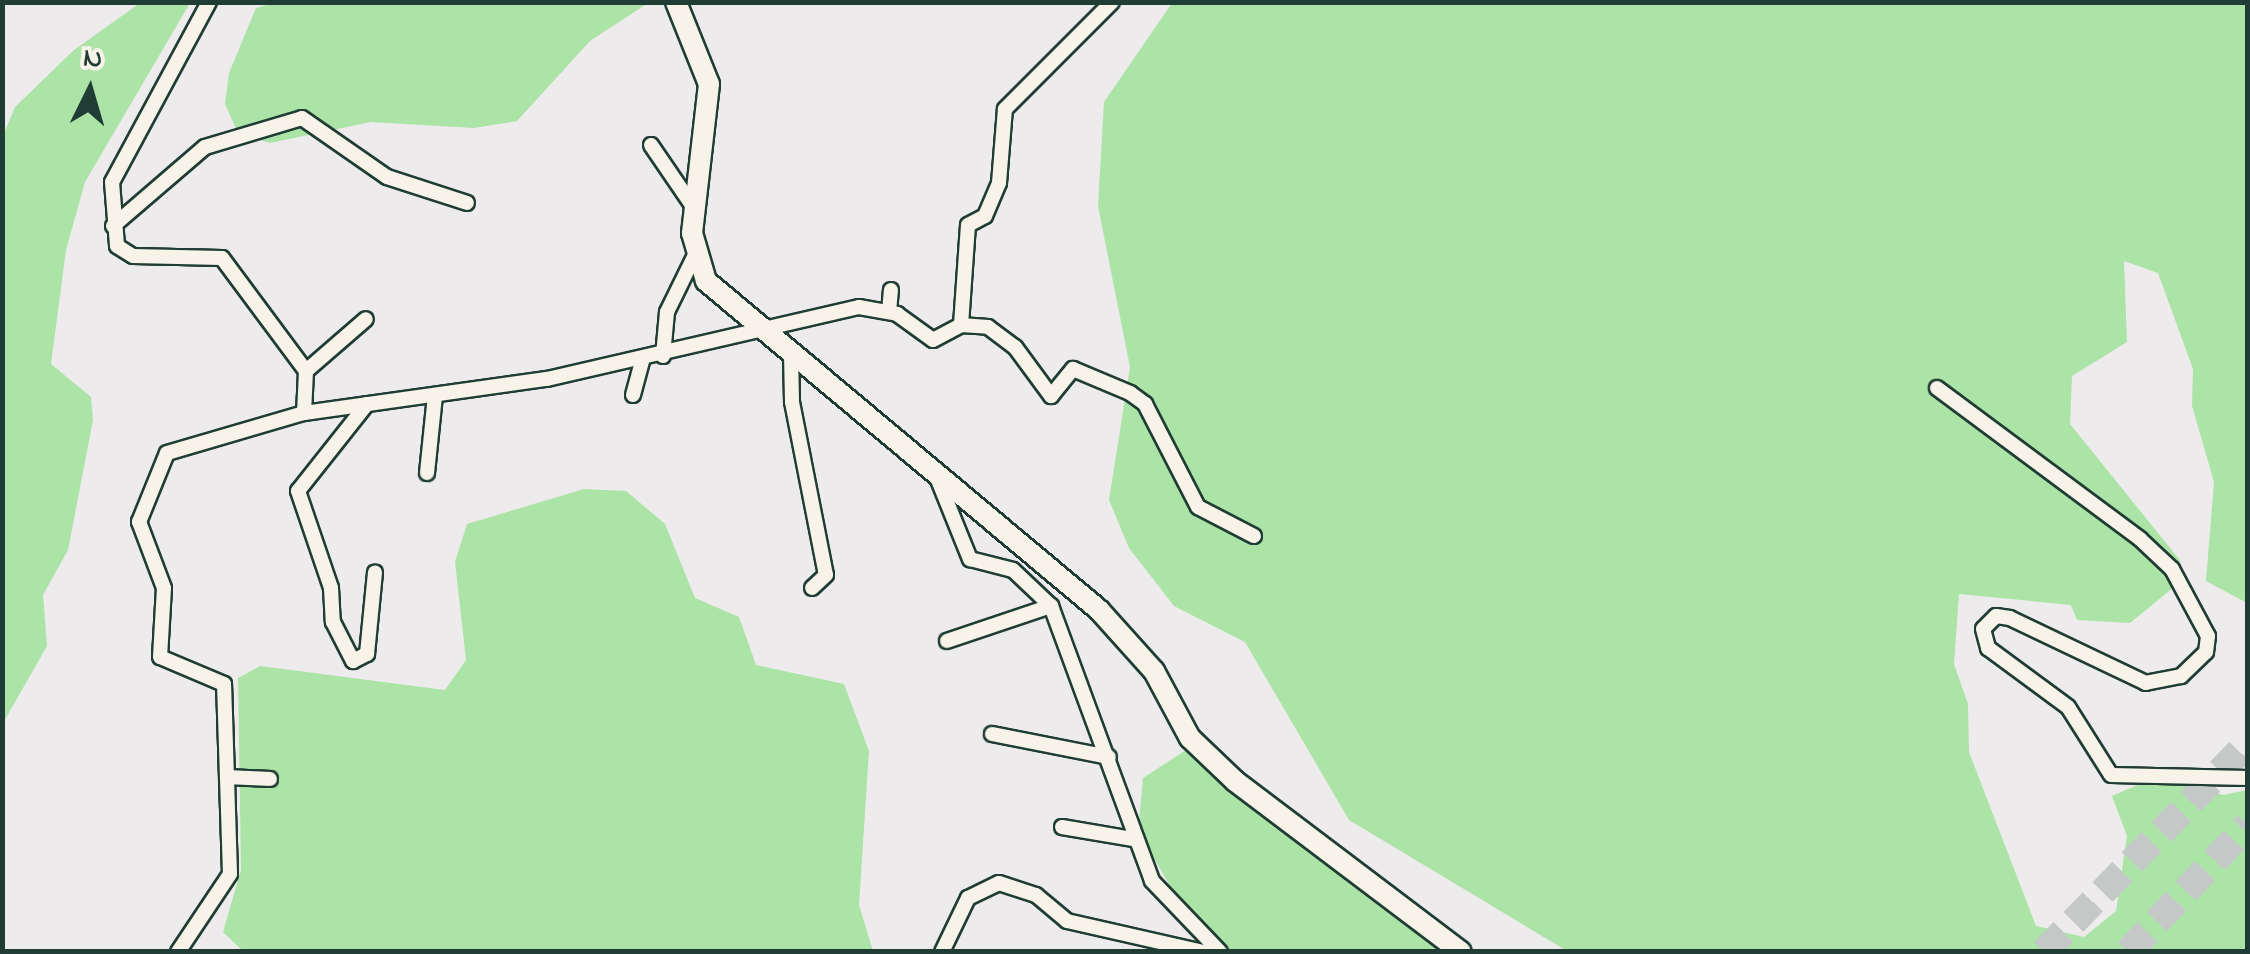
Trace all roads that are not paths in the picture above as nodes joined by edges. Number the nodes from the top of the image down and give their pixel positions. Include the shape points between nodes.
1 (209, 2) edge
2 (1112, 2) edge
3 (678, 3) edge
4 (655, 156) dead end
5 (467, 203) dead end
6 (694, 208) junction
7 (113, 226) junction
8 (694, 257) junction
9 (891, 290) dead end
10 (890, 312) junction
11 (366, 318) dead end
12 (961, 325) junction
13 (761, 326) junction
14 (791, 353) junction
15 (663, 356) junction
16 (642, 361) junction
17 (306, 371) junction
18 (1937, 388) dead end
19 (435, 395) junction
20 (633, 395) dead end
21 (367, 404) junction
22 (304, 413) junction
23 (427, 473) dead end
24 (936, 474) junction
25 (1254, 536) dead end
26 (375, 572) dead end
27 (812, 588) dead end
28 (1052, 606) junction
29 (947, 640) dead end
30 (992, 734) dead end
31 (1108, 757) junction
32 (227, 777) junction
33 (2248, 778) edge
34 (270, 779) dead end
35 (1062, 827) dead end
36 (1132, 839) junction
37 (178, 952) edge
38 (942, 952) edge
39 (1203, 952) edge
40 (1220, 952) edge
41 (1461, 952) edge

1 - 7 street via 112,182
2 - 12 street via 1005,109 998,183 986,216 968,225
3 - 6 street via 708,76 694,158
4 - 6 street
5 - 7 street via 387,177 302,118 205,148
6 - 8 street
7 - 17 street via 122,254 222,258
8 - 13 street via 706,280
8 - 15 street via 668,312
9 - 10 street
10 - 12 street via 932,340
10 - 13 street via 848,308
11 - 17 street
12 - 25 street via 1004,337 1046,395 1074,369 1130,393 1145,404 1198,507
13 - 14 street
13 - 15 street
14 - 24 street
14 - 27 street via 792,402 826,574
15 - 16 street
16 - 19 street
16 - 20 street
17 - 22 street
18 - 33 street via 2140,539 2172,569 2208,636 2206,652 2180,676 2146,683 2010,618 1996,616 1983,629 1988,648 2068,707 2111,775
19 - 21 street
19 - 23 street
21 - 22 street
21 - 26 street via 298,491 330,588 333,622 353,661 367,654
22 - 32 street via 168,453 141,508 142,536 164,588 160,656 224,684
24 - 28 street via 970,559 1013,570
24 - 41 street via 1131,641 1190,738 1235,781
28 - 29 street
28 - 31 street
30 - 31 street
31 - 36 street
32 - 34 street
32 - 37 street via 230,874
35 - 36 street
36 - 40 street via 1152,881
38 - 39 street via 968,898 998,883 1036,896 1067,921

